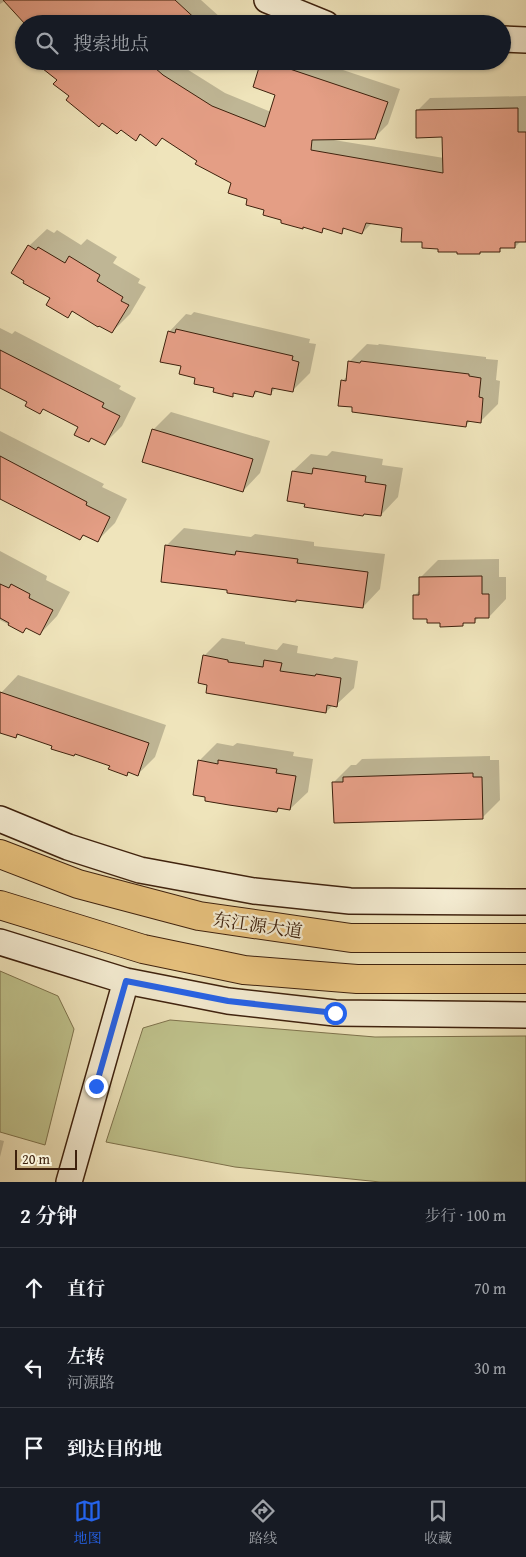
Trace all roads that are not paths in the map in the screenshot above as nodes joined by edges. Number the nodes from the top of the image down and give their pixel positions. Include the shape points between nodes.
1 (267, 0) edge
2 (304, 15) edge
3 (511, 40) edge
4 (526, 40) edge
5 (0, 819) edge
6 (0, 854) edge
7 (526, 902) edge
8 (0, 905) edge
9 (526, 938) edge
10 (0, 942) edge
11 (526, 979) edge
12 (126, 981) junction
13 (526, 1015) edge
14 (70, 1182) edge

1 - 2 street
3 - 4 street
5 - 7 street via 68,847 140,870 254,891 350,901
6 - 9 main road, 东江源大道 via 78,884 198,916 351,938
8 - 11 main road via 143,949 244,970 357,979
10 - 12 street
12 - 13 street via 228,1001 335,1013
12 - 14 street

